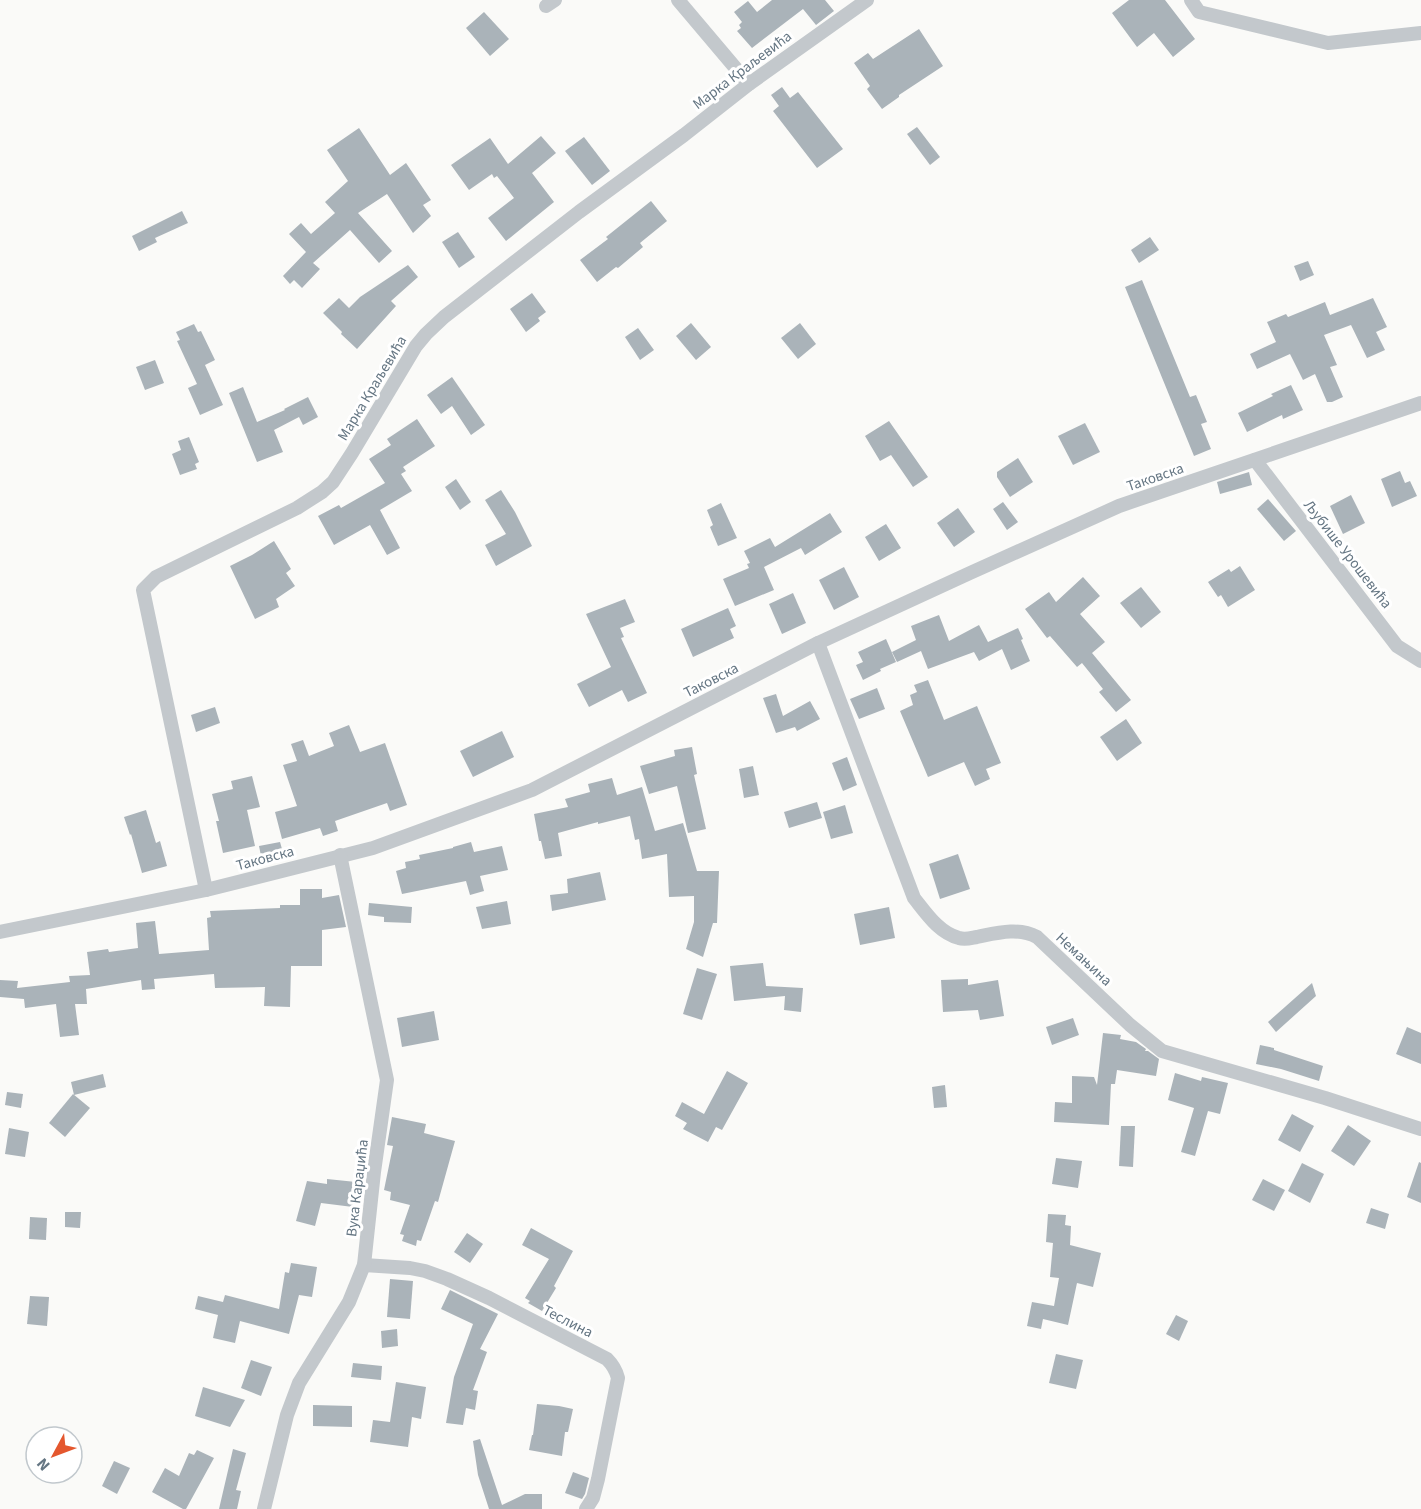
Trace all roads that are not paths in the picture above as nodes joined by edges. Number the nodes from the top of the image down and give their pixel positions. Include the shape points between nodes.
1 (678, 0) edge
2 (867, 0) edge
3 (1191, 0) edge
4 (1421, 33) edge
5 (749, 84) junction
6 (1421, 403) edge
7 (1255, 460) junction
8 (818, 643) junction
9 (1421, 661) edge
10 (340, 855) junction
11 (207, 890) junction
12 (0, 932) edge
13 (1421, 1129) edge
14 (364, 1265) junction
15 (264, 1509) edge
16 (586, 1509) edge

1 - 5 street
2 - 5 street, Марка Краљевића
3 - 4 street via 1199,12 1328,43
5 - 11 street, Марка Краљевића via 426,334 333,482 322,492 156,577 142,590
6 - 7 street, Таковска
7 - 8 street, Таковска via 1119,506
7 - 9 street, Љубише Урошевића via 1397,646
8 - 10 street, Таковска via 532,790 374,848
8 - 13 street, Немањина via 914,898 938,926 960,939 1004,932 1030,933 1162,1050
10 - 11 street, Таковска
10 - 14 street, Вука Караџића via 387,1080
11 - 12 street, Таковска
14 - 15 street, Вука Караџића via 349,1302 300,1383 287,1415
14 - 16 street, Теслина via 410,1268 447,1279 613,1365 618,1378 616,1389 598,1479

